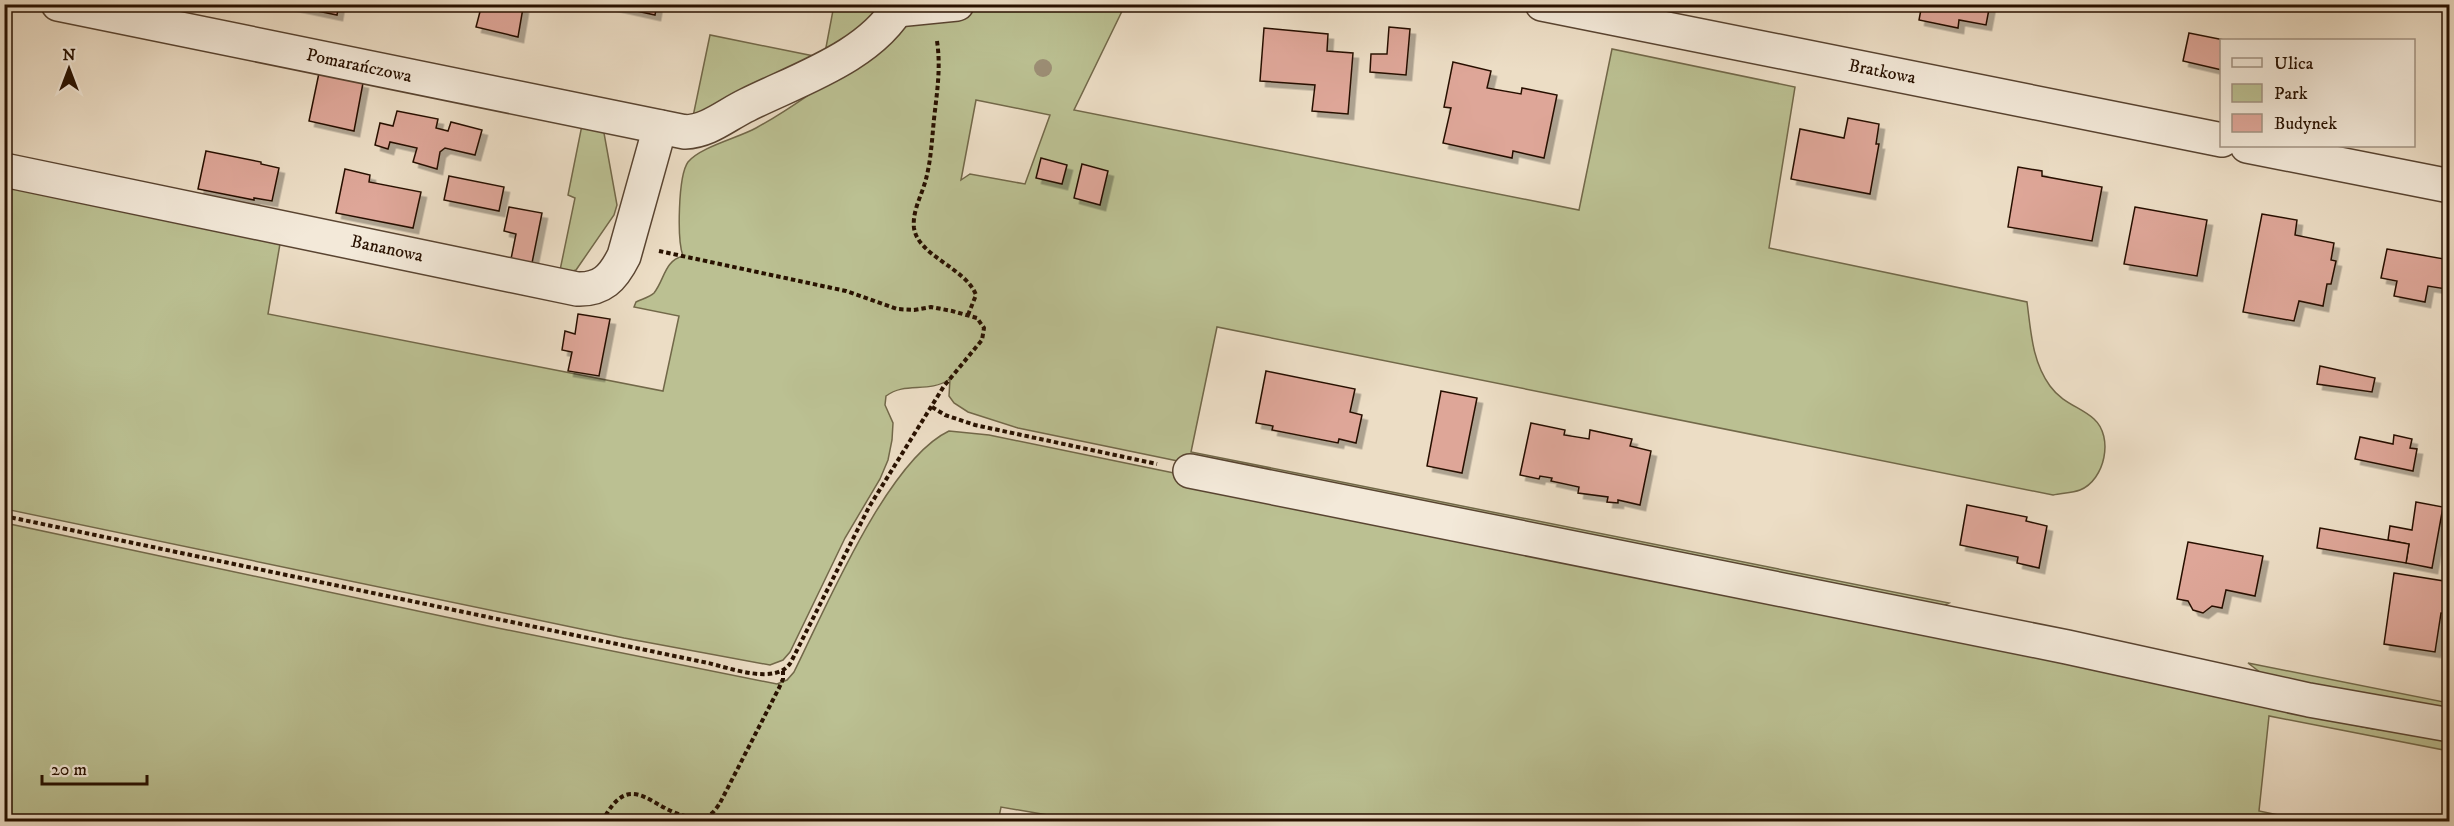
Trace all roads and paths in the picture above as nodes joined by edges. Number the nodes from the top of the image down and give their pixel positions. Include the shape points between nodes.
1 (58, 4) edge
2 (1542, 4) edge
3 (921, 7) edge
4 (660, 127) junction
5 (2220, 140) edge
6 (2252, 147) edge
7 (4, 170) edge
8 (2450, 186) edge
9 (627, 245) junction
10 (968, 315) junction
11 (932, 407) junction
12 (1190, 471) joint
13 (4, 516) edge
14 (783, 671) junction
15 (2450, 724) edge
16 (602, 822) edge

1 - 4 street, Pomarańczowa
2 - 5 street, Bratkowa
3 - 4 street, Pomarańczowa via 828,66 746,105 710,127 685,132
3 - 10 path via 940,67 930,154 914,216 914,231 923,244 972,285 975,295
4 - 9 street, Bananowa
6 - 8 street
7 - 9 street, Bananowa via 577,289 604,285 617,271
9 - 10 path via 846,291 897,309 931,307
10 - 11 path via 982,323 984,336
11 - 12 path via 975,425
11 - 14 path via 869,507
12 - 15 street via 2032,640 2309,700
13 - 14 path via 758,673
14 - 16 path via 779,688 711,814 687,817 642,794 626,794

